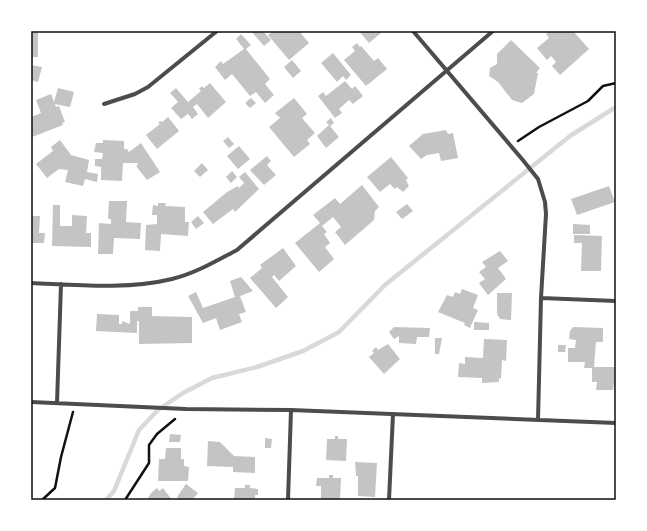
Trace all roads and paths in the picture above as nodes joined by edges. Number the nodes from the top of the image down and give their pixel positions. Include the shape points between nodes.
1 (217, 31) edge
2 (413, 31) edge
3 (493, 31) edge
4 (445, 70) junction
5 (616, 83) edge
6 (104, 104) dead end
7 (511, 145) junction
8 (31, 283) edge
9 (61, 284) junction
10 (541, 298) junction
11 (616, 301) edge
12 (31, 402) edge
13 (57, 403) junction
14 (75, 404) junction
15 (188, 409) junction
16 (291, 410) junction
17 (393, 414) junction
18 (538, 420) junction
19 (616, 423) edge
20 (42, 500) edge
21 (125, 500) edge
22 (288, 500) edge
23 (389, 500) edge

1 - 6 street via 148,87
2 - 4 street
3 - 4 street
4 - 7 street
4 - 9 street via 237,250 206,267 173,279 132,285
5 - 7 path via 603,86 588,100
7 - 10 street via 538,180 543,195 546,214
8 - 9 street
9 - 13 street
10 - 11 street
10 - 18 street
12 - 13 street
13 - 14 street
14 - 15 street
14 - 20 path via 55,488
15 - 16 street
15 - 21 path via 157,434 149,445 148,464
16 - 17 street
16 - 22 street
17 - 18 street
17 - 23 street
18 - 19 street

